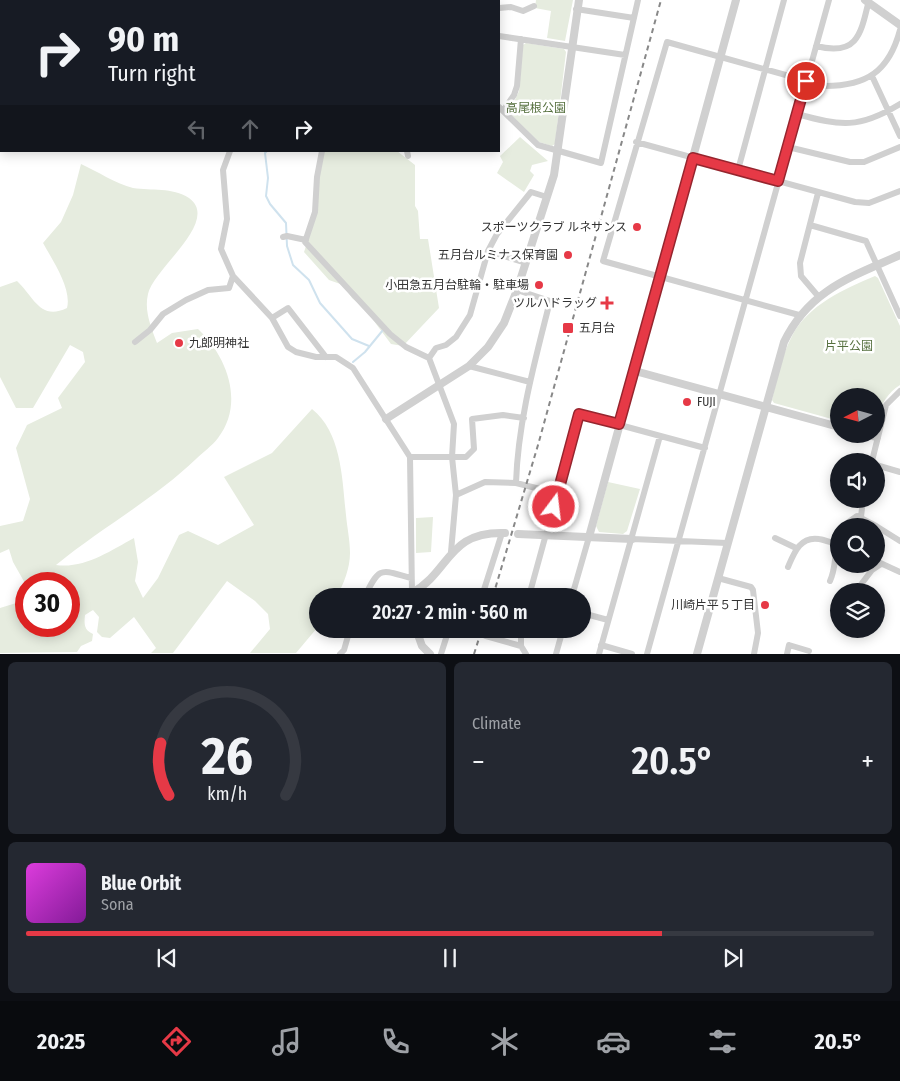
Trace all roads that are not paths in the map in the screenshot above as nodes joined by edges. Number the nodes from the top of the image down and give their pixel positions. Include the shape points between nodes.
1 (578, 0) edge
2 (638, 0) edge
3 (736, 0) edge
4 (784, 0) edge
5 (829, 0) edge
6 (868, 1) edge
7 (534, 6) dead end
8 (500, 8) edge
9 (576, 9) junction
10 (634, 18) junction
11 (900, 24) edge
12 (900, 30) edge
13 (500, 36) edge
14 (520, 39) junction
15 (816, 46) junction
16 (571, 47) junction
17 (625, 55) junction
18 (720, 57) junction
19 (765, 70) junction
20 (872, 76) junction
21 (806, 81) junction
22 (900, 104) edge
23 (501, 109) edge
24 (888, 110) junction
25 (798, 114) junction
26 (900, 136) edge
27 (636, 142) junction
28 (788, 147) junction
29 (900, 147) edge
30 (230, 152) edge
31 (322, 152) edge
32 (559, 152) junction
33 (693, 158) junction
34 (738, 170) junction
35 (778, 181) junction
36 (900, 192) edge
37 (818, 193) junction
38 (547, 197) junction
39 (810, 225) junction
40 (285, 237) dead end
41 (306, 240) junction
42 (488, 251) junction
43 (900, 255) edge
44 (526, 263) junction
45 (878, 265) junction
46 (233, 276) junction
47 (660, 277) junction
48 (517, 290) junction
49 (818, 296) junction
50 (746, 300) junction
51 (898, 306) edge
52 (799, 315) junction
53 (900, 316) edge
54 (272, 318) junction
55 (135, 342) dead end
56 (326, 357) junction
57 (429, 358) junction
58 (469, 366) junction
59 (635, 372) junction
60 (530, 382) junction
61 (439, 386) junction
62 (900, 390) edge
63 (720, 395) junction
64 (766, 407) junction
65 (885, 408) edge
66 (524, 418) junction
67 (386, 419) junction
68 (619, 424) junction
69 (830, 425) edge
70 (660, 436) junction
71 (705, 448) junction
72 (410, 457) junction
73 (452, 457) junction
74 (885, 468) edge
75 (900, 472) edge
76 (516, 483) junction
77 (540, 489) dead end
78 (456, 495) junction
79 (862, 508) edge
80 (861, 517) joint
81 (856, 518) edge
82 (885, 532) edge
83 (503, 533) joint
84 (518, 534) dead end
85 (547, 535) junction
86 (589, 537) junction
87 (775, 538) dead end
88 (632, 539) junction
89 (680, 541) junction
90 (900, 541) edge
91 (728, 543) junction
92 (830, 544) edge
93 (796, 548) junction
94 (451, 552) junction
95 (885, 566) edge
96 (788, 567) dead end
97 (900, 572) edge
98 (834, 573) edge
99 (870, 573) edge
100 (411, 578) junction
101 (718, 578) junction
102 (830, 581) dead end
103 (862, 583) edge
104 (369, 588) edge
105 (412, 588) edge
106 (421, 588) edge
107 (485, 588) edge
108 (531, 588) edge
109 (574, 588) edge
110 (591, 615) edge
111 (608, 620) junction
112 (347, 638) edge
113 (446, 638) edge
114 (493, 638) tunnel mouth
115 (521, 638) edge
116 (560, 638) edge
117 (601, 645) junction
118 (521, 646) junction
119 (421, 650) edge
120 (809, 651) dead end
121 (340, 654) edge
122 (430, 654) edge
123 (441, 654) edge
124 (526, 654) edge
125 (556, 654) edge
126 (599, 654) edge
127 (632, 654) edge
128 (647, 654) edge
129 (698, 654) edge
130 (754, 654) edge
131 (787, 654) edge

1 - 9 street
2 - 10 street
3 - 18 street
4 - 19 street
5 - 15 street
6 - 11 street
6 - 15 street via 862,30 848,47 832,50
7 - 8 street via 523,11
9 - 10 street
9 - 16 street
10 - 17 street
12 - 20 street via 891,55
13 - 14 street
14 - 16 street
14 - 23 street via 514,95
15 - 21 street
16 - 17 street
16 - 32 street
17 - 32 street via 601,163
18 - 19 street
18 - 27 street via 667,42
18 - 33 street
19 - 21 street
19 - 34 street
20 - 21 street via 841,86
20 - 24 street
21 - 25 street
22 - 24 street
23 - 32 street via 538,145
24 - 25 street via 865,120 839,124
24 - 26 street
25 - 28 street
27 - 33 street
27 - 47 street via 603,261
28 - 29 street via 850,162 864,162
28 - 35 street
30 - 46 street via 223,170 227,219 221,249
31 - 41 street via 315,212
32 - 38 street
33 - 34 street
33 - 47 street
34 - 35 street
35 - 37 street
35 - 50 street
36 - 37 street via 869,203
37 - 39 street
38 - 42 street via 531,192 497,234
38 - 44 street
39 - 45 street via 866,241
39 - 49 street via 800,263 801,276
40 - 41 street
41 - 57 street via 390,334 406,347
42 - 44 street
42 - 57 street via 470,315 456,337 436,348
43 - 45 street
44 - 48 street
45 - 49 street
45 - 51 street
46 - 54 street
46 - 55 street via 230,288 196,295 163,314
47 - 50 street
47 - 59 street
48 - 58 street via 498,335
48 - 60 street via 550,302
49 - 52 street
50 - 52 street
50 - 63 street
51 - 53 street
52 - 64 street via 784,342
54 - 56 street via 288,347 303,354
54 - 56 street via 288,308
56 - 67 street via 336,357 353,368
57 - 61 street
58 - 60 street
58 - 61 street
59 - 63 street
59 - 68 street
60 - 66 street
61 - 67 street
61 - 73 street via 454,424
62 - 65 street
63 - 64 street
63 - 71 street
64 - 69 street
64 - 91 street
66 - 73 street via 502,415 472,419 474,449 466,457
66 - 76 street via 518,443
67 - 72 street
68 - 70 street
68 - 85 street via 579,414
68 - 86 street
70 - 71 street
70 - 88 street
71 - 89 street
72 - 73 street
72 - 100 street
73 - 78 street
74 - 75 street
76 - 77 street
76 - 78 street via 485,482
78 - 94 street
79 - 80 street
80 - 81 street
82 - 90 street
83 - 94 street via 475,538
83 - 107 street
84 - 85 street
85 - 86 street
85 - 108 street
86 - 88 street
86 - 109 street
87 - 93 street
88 - 89 street
88 - 111 street
89 - 91 street
89 - 128 street
91 - 101 street
92 - 93 street via 810,539
93 - 96 street
94 - 106 street via 432,579
95 - 97 street
98 - 102 street
99 - 103 street
100 - 104 street via 395,572 382,572 373,578
100 - 105 street
101 - 129 street
101 - 130 street via 751,586 753,590 758,633
110 - 111 street
111 - 117 street
112 - 121 street
113 - 123 street
114 - 118 street
115 - 118 street
116 - 125 street
117 - 126 street
117 - 127 street
118 - 124 street
119 - 122 street
120 - 131 street via 789,644

